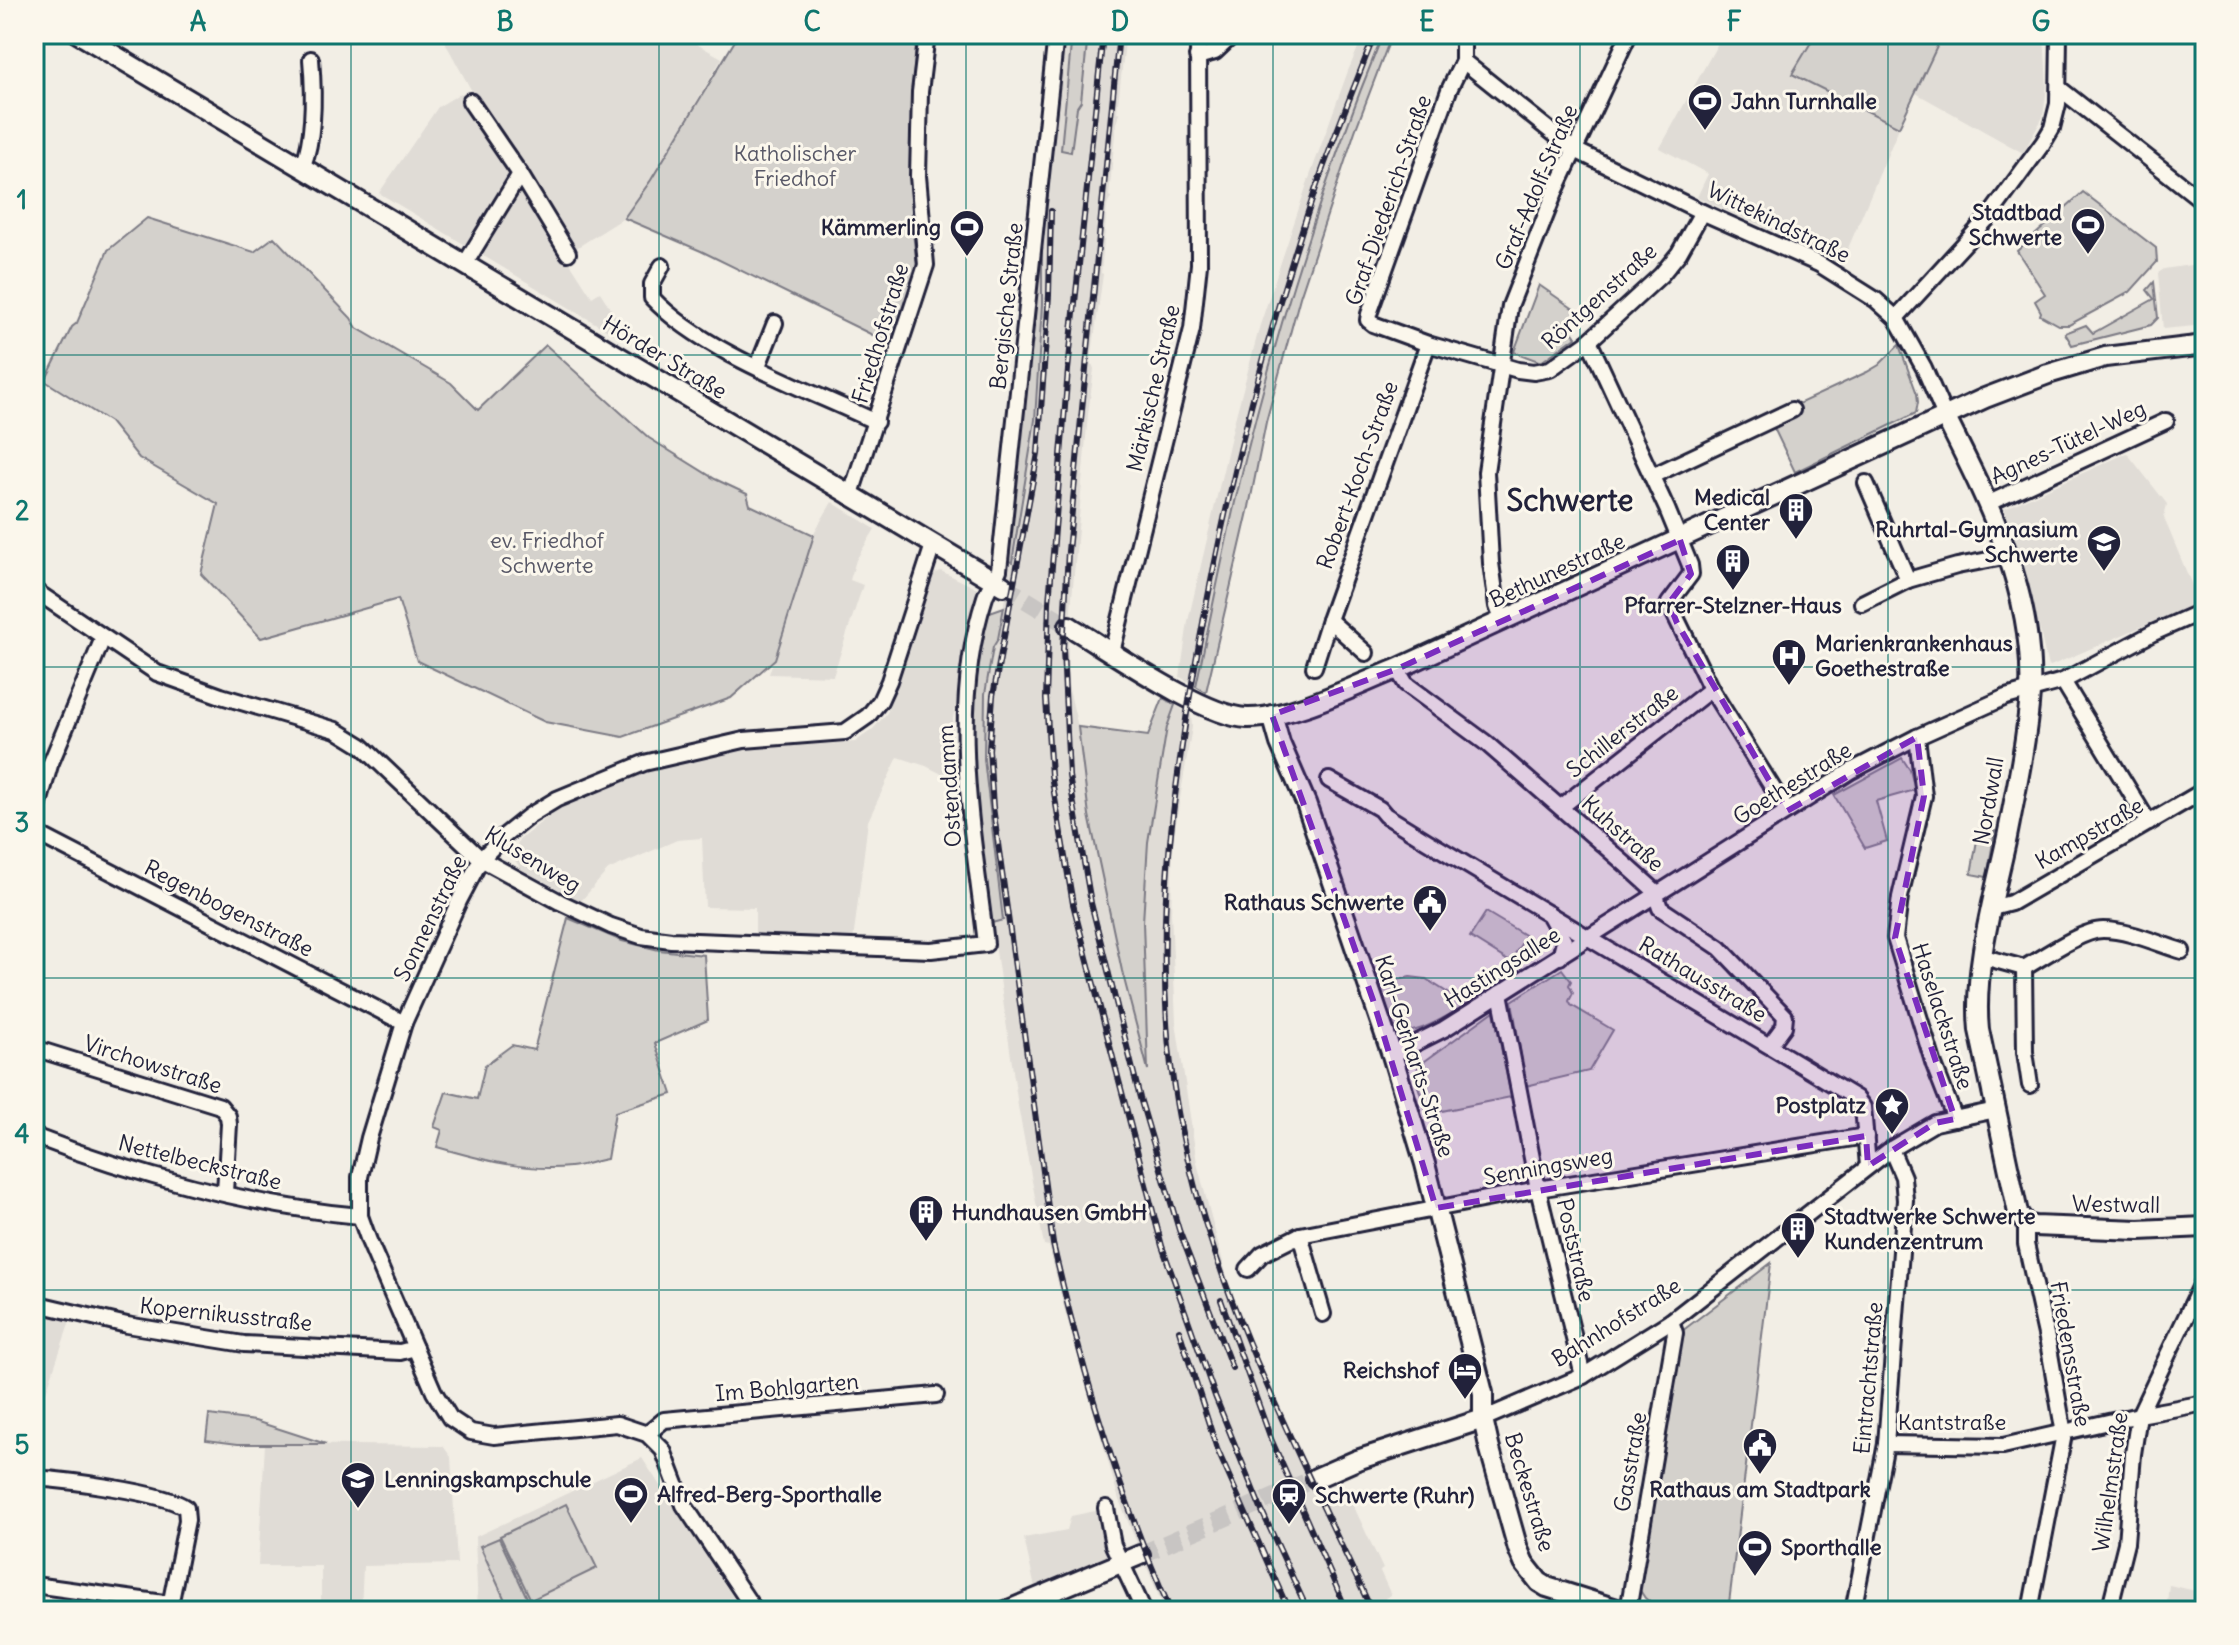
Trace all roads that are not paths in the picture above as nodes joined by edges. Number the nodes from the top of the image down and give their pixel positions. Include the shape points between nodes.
1 (79, 34) edge
2 (927, 34) edge
3 (1056, 34) edge
4 (1198, 34) edge
5 (1234, 34) edge
6 (1463, 34) edge
7 (1629, 34) edge
8 (2059, 34) edge
9 (1197, 57) junction
10 (311, 59) dead end
11 (1463, 61) junction
12 (2059, 88) junction
13 (470, 101) dead end
14 (1573, 149) junction
15 (303, 166) junction
16 (520, 174) junction
17 (2205, 203) edge
18 (1702, 212) junction
19 (568, 253) dead end
20 (465, 264) junction
21 (662, 266) dead end
22 (1896, 318) junction
23 (775, 323) dead end
24 (1589, 341) junction
25 (1428, 344) junction
26 (2205, 345) edge
27 (1502, 364) junction
28 (758, 366) junction
29 (1792, 410) dead end
30 (1945, 416) junction
31 (2166, 421) dead end
32 (876, 422) junction
33 (1652, 476) junction
34 (1866, 483) dead end
35 (850, 497) junction
36 (1989, 503) junction
37 (1680, 540) junction
38 (933, 545) junction
39 (2009, 556) junction
40 (1908, 580) junction
41 (999, 584) junction
42 (34, 590) edge
43 (1862, 603) dead end
44 (2205, 610) edge
45 (1329, 620) junction
46 (1503, 622) junction
47 (1069, 626) tunnel mouth
48 (103, 638) junction
49 (1112, 652) junction
50 (1366, 653) dead end
51 (1314, 667) dead end
52 (1397, 669) junction
53 (2063, 681) junction
54 (1711, 689) junction
55 (2030, 692) junction
56 (1272, 715) junction
57 (1917, 737) junction
58 (1329, 780) dead end
59 (2204, 793) edge
60 (1561, 807) junction
61 (1787, 811) junction
62 (34, 821) edge
63 (2149, 823) junction
64 (34, 832) edge
65 (481, 859) junction
66 (1654, 897) junction
67 (1992, 908) junction
68 (1548, 913) junction
69 (1591, 938) junction
70 (986, 944) joint
71 (2182, 951) dead end
72 (1560, 957) junction
73 (1984, 957) junction
74 (2024, 968) junction
75 (1500, 993) junction
76 (404, 1023) junction
77 (1770, 1045) junction
78 (34, 1048) edge
79 (1392, 1055) junction
80 (2030, 1085) dead end
81 (1996, 1110) junction
82 (1955, 1119) junction
83 (34, 1136) edge
84 (1866, 1136) junction
85 (1891, 1149) junction
86 (1868, 1166) junction
87 (1538, 1189) junction
88 (225, 1192) junction
89 (1436, 1208) junction
90 (360, 1216) junction
91 (2026, 1224) junction
92 (2205, 1227) edge
93 (1300, 1235) junction
94 (1248, 1269) dead end
95 (2205, 1277) edge
96 (34, 1303) edge
97 (1323, 1314) dead end
98 (1671, 1321) junction
99 (415, 1348) junction
100 (1583, 1376) junction
101 (936, 1395) dead end
102 (2205, 1403) edge
103 (2139, 1415) junction
104 (1483, 1419) junction
105 (647, 1434) junction
106 (2064, 1434) junction
107 (1886, 1444) junction
108 (34, 1478) edge
109 (1316, 1478) tunnel mouth
110 (1106, 1508) dead end
111 (1140, 1555) tunnel mouth
112 (1122, 1563) junction
113 (34, 1585) edge
114 (170, 1607) edge
115 (755, 1611) edge
116 (1006, 1611) edge
117 (1144, 1611) edge
118 (1626, 1611) edge
119 (1853, 1611) edge
120 (2030, 1611) edge
121 (2109, 1611) edge

1 - 15 main road, Hörder Straße
2 - 32 street, Friedhofstraße via 918,163 926,265
3 - 41 street, Bergische Straße
4 - 9 street, Märkische Straße
5 - 9 street via 1215,52
6 - 11 street, Graf-Diederich-Straße
7 - 14 street, Graf-Adolf-Straße
8 - 12 street
9 - 49 street, Märkische Straße via 1199,264 1192,329
10 - 15 street via 309,149
11 - 14 street, Wittekindstraße
11 - 25 street, Graf-Diederich-Straße via 1368,320
12 - 17 street
12 - 22 street via 2055,118 2043,143 1988,218
13 - 16 street
14 - 18 street, Wittekindstraße
14 - 27 street, Graf-Adolf-Straße via 1510,306
15 - 20 main road, Hörder Straße
16 - 19 street
16 - 20 street
18 - 22 street, Wittekindstraße via 1819,264
18 - 24 street, Röntgenstraße via 1661,275
20 - 35 main road, Hörder Straße
21 - 28 street via 652,284 652,298 664,311
22 - 30 street, Wittekindstraße
23 - 28 street
24 - 27 street, Röntgenstraße via 1550,369 1534,372
24 - 33 street
25 - 27 street, Röntgenstraße
25 - 45 street, Robert-Koch-Straße
26 - 30 main road, Bethunestraße via 2105,357
27 - 46 street, Graf-Adolf-Straße via 1486,472 1491,563
28 - 32 street
29 - 33 street
30 - 36 main road, Wittekindstraße
30 - 37 main road, Bethunestraße
31 - 36 street, Agnes-Tütel-Weg
32 - 35 street, Friedhofstraße
33 - 37 street
34 - 40 street
35 - 38 main road, Hörder Straße
36 - 39 main road, Wittekindstraße
37 - 46 main road, Bethunestraße
37 - 54 street via 1691,574 1669,603
38 - 41 main road, Hörder Straße
38 - 65 street, Sonnenstraße via 889,681 874,709 857,725 845,732 744,740 644,763 557,799 520,822
39 - 40 street
39 - 55 main road, Wittekindstraße via 2024,619
40 - 43 street
41 - 70 street, Ostendamm via 986,594 972,650 964,726
42 - 48 street, Klusenweg
44 - 53 street
45 - 50 street
45 - 51 street, Robert-Koch-Straße
46 - 52 main road, Bethunestraße
47 - 49 main road
48 - 62 street via 50,765
48 - 65 street, Klusenweg via 157,673 336,730 362,746
49 - 56 main road via 1213,711 1248,718
52 - 56 main road, Bethunestraße
52 - 60 street, Kuhstraße via 1406,684
53 - 55 street
53 - 63 street
54 - 60 street, Schillerstraße
54 - 61 street, Schillerstraße
55 - 57 street, Goethestraße via 2006,697
55 - 67 main road, Nordwall
56 - 79 main road, Karl-Gerharts-Straße
57 - 61 street, Goethestraße
57 - 82 street, Haselackstraße via 1924,796 1895,938
58 - 68 street, Rathausstraße
59 - 63 street, Kampstraße
60 - 66 street, Kuhstraße via 1654,890
61 - 66 street, Goethestraße
63 - 67 street, Kampstraße via 2011,903
64 - 76 street, Regenbogenstraße
65 - 70 street, Klusenweg via 560,902 641,936 931,950
65 - 76 street, Sonnenstraße
66 - 69 street, Goethestraße
66 - 77 street, Kuhstraße via 1660,908 1720,948 1785,1016
67 - 73 main road, Nordwall
68 - 69 street, Rathausstraße
68 - 72 street via 1564,941
69 - 72 street, Hastingsallee
69 - 77 street, Rathausstraße
71 - 74 street via 2101,930
72 - 75 street, Hastingsallee
73 - 74 street
73 - 81 main road, Nordwall via 1978,1019
74 - 80 street
75 - 79 street, Hastingsallee
75 - 87 street, Poststraße
76 - 90 street, Sonnenstraße via 360,1177
77 - 84 street, Rathausstraße via 1856,1098 1863,1107
78 - 88 street, Virchowstraße via 220,1106 229,1124
79 - 89 main road, Karl-Gerharts-Straße
81 - 82 street
81 - 91 main road, Friedensstraße via 2018,1213
82 - 85 street via 1935,1123
83 - 88 street, Nettelbeckstraße via 83,1155
84 - 86 street
84 - 87 street, Senningsweg
85 - 86 street
85 - 107 street, Eintrachtstraße via 1903,1177 1905,1200
86 - 98 street, Bahnhofstraße
87 - 89 street, Senningsweg
87 - 100 street, Poststraße
88 - 90 street, Nettelbeckstraße
89 - 93 street, Senningsweg
89 - 104 main road, Karl-Gerharts-Straße via 1483,1393
90 - 99 street, Sonnenstraße
91 - 92 main road, Westwall via 2139,1230
91 - 106 street, Friedensstraße
93 - 94 street, Senningsweg via 1262,1254
93 - 97 street
95 - 103 street, Wilhelmstraße
96 - 99 street, Kopernikusstraße via 244,1344 400,1352
98 - 100 street, Bahnhofstraße
98 - 118 street, Gasstraße via 1675,1333
99 - 105 street, Sonnenstraße via 441,1406 471,1432 494,1436 617,1424
100 - 104 street, Bahnhofstraße
101 - 105 street, Im Bohlgarten via 664,1420
102 - 103 street, Kantstraße
103 - 106 street, Kantstraße
103 - 121 street, Wilhelmstraße via 2126,1543
104 - 109 main road, Bahnhofstraße
104 - 118 main road, Beckestraße via 1518,1549 1531,1573 1552,1590
105 - 115 street via 663,1450 684,1505
106 - 107 street, Kantstraße via 2003,1446
106 - 120 street, Friedensstraße
107 - 119 street, Eintrachtstraße
108 - 114 street via 99,1486 186,1508
110 - 112 street
111 - 112 main road
112 - 116 main road
112 - 117 street
113 - 114 street

